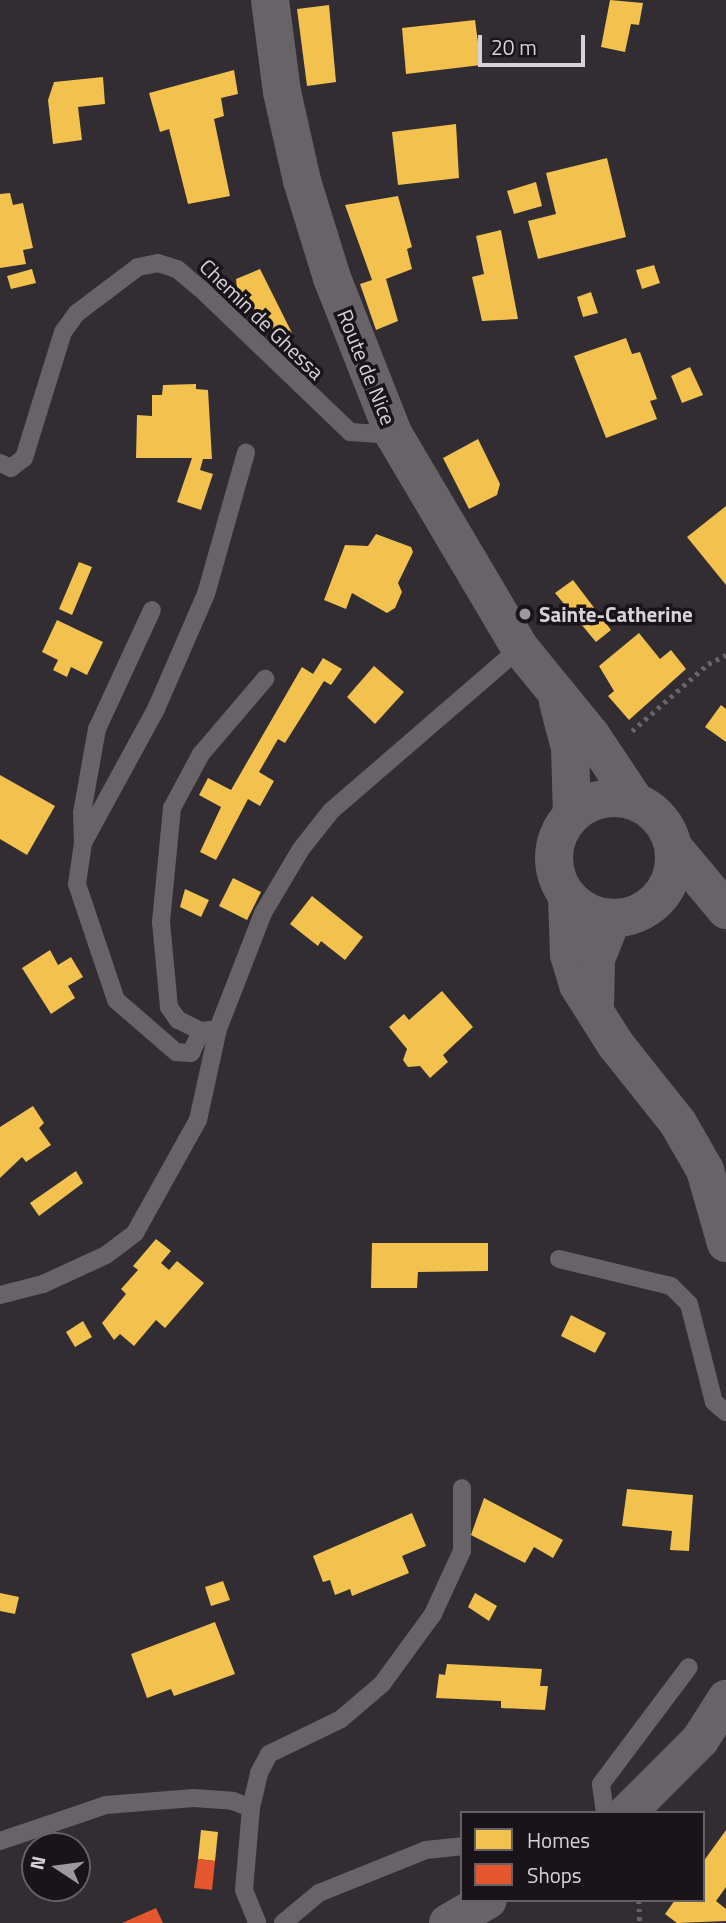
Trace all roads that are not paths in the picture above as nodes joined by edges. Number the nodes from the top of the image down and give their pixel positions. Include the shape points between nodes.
1 (270, 0) edge
2 (394, 435) junction
3 (246, 453) dead end
4 (0, 463) edge
5 (152, 610) dead end
6 (520, 648) junction
7 (265, 679) dead end
8 (556, 696) junction
9 (635, 801) junction
10 (572, 814) junction
11 (83, 843) junction
12 (674, 848) junction
13 (567, 897) junction
14 (655, 903) junction
15 (726, 910) edge
16 (612, 919) junction
17 (726, 920) edge
18 (595, 1016) junction
19 (210, 1030) junction
20 (726, 1242) edge
21 (559, 1259) dead end
22 (0, 1295) edge
23 (726, 1412) edge
24 (462, 1488) dead end
25 (689, 1667) dead end
26 (726, 1699) edge
27 (251, 1808) junction
28 (605, 1811) edge
29 (629, 1811) edge
30 (0, 1841) edge
31 (460, 1846) edge
32 (484, 1902) edge
33 (257, 1923) edge
34 (283, 1923) edge
35 (447, 1923) edge

1 - 2 main road, Route de Nice via 282,92 302,181 332,278
2 - 4 lane, Chemin de Ghessa via 350,432 200,288 177,269 158,263 138,267 77,313 63,332 24,458 11,468
2 - 6 main road, Route de Nice
3 - 11 lane via 206,594 156,709
5 - 11 lane via 97,729 82,813
6 - 8 main road, Route de Nice
6 - 19 lane via 331,811 301,849 263,913
7 - 19 lane via 201,754 172,808 162,922 169,1007 178,1020
8 - 9 main road, Route de Nice
8 - 10 main road, Route de Nice via 570,748
9 - 10 main road via 602,798
9 - 12 main road via 661,820
10 - 13 main road via 555,845 558,881
11 - 19 lane via 77,884 116,1000 176,1052 191,1054
12 - 14 main road via 671,878
12 - 15 main road
13 - 16 main road via 580,908
13 - 18 main road via 569,956
14 - 16 main road via 635,915
14 - 17 main road via 701,910
16 - 18 main road via 596,959
18 - 20 main road via 678,1124 705,1170
19 - 22 lane via 198,1120 135,1233 93,1261 43,1284
21 - 23 lane via 671,1286 689,1304 714,1402
24 - 27 lane via 461,1551 433,1614 382,1684 351,1711 269,1754
25 - 28 lane via 601,1784
26 - 29 main road via 700,1740
27 - 30 lane via 233,1801 194,1798 106,1805
27 - 33 lane via 243,1890
31 - 34 lane via 426,1850 319,1893
32 - 35 main road

